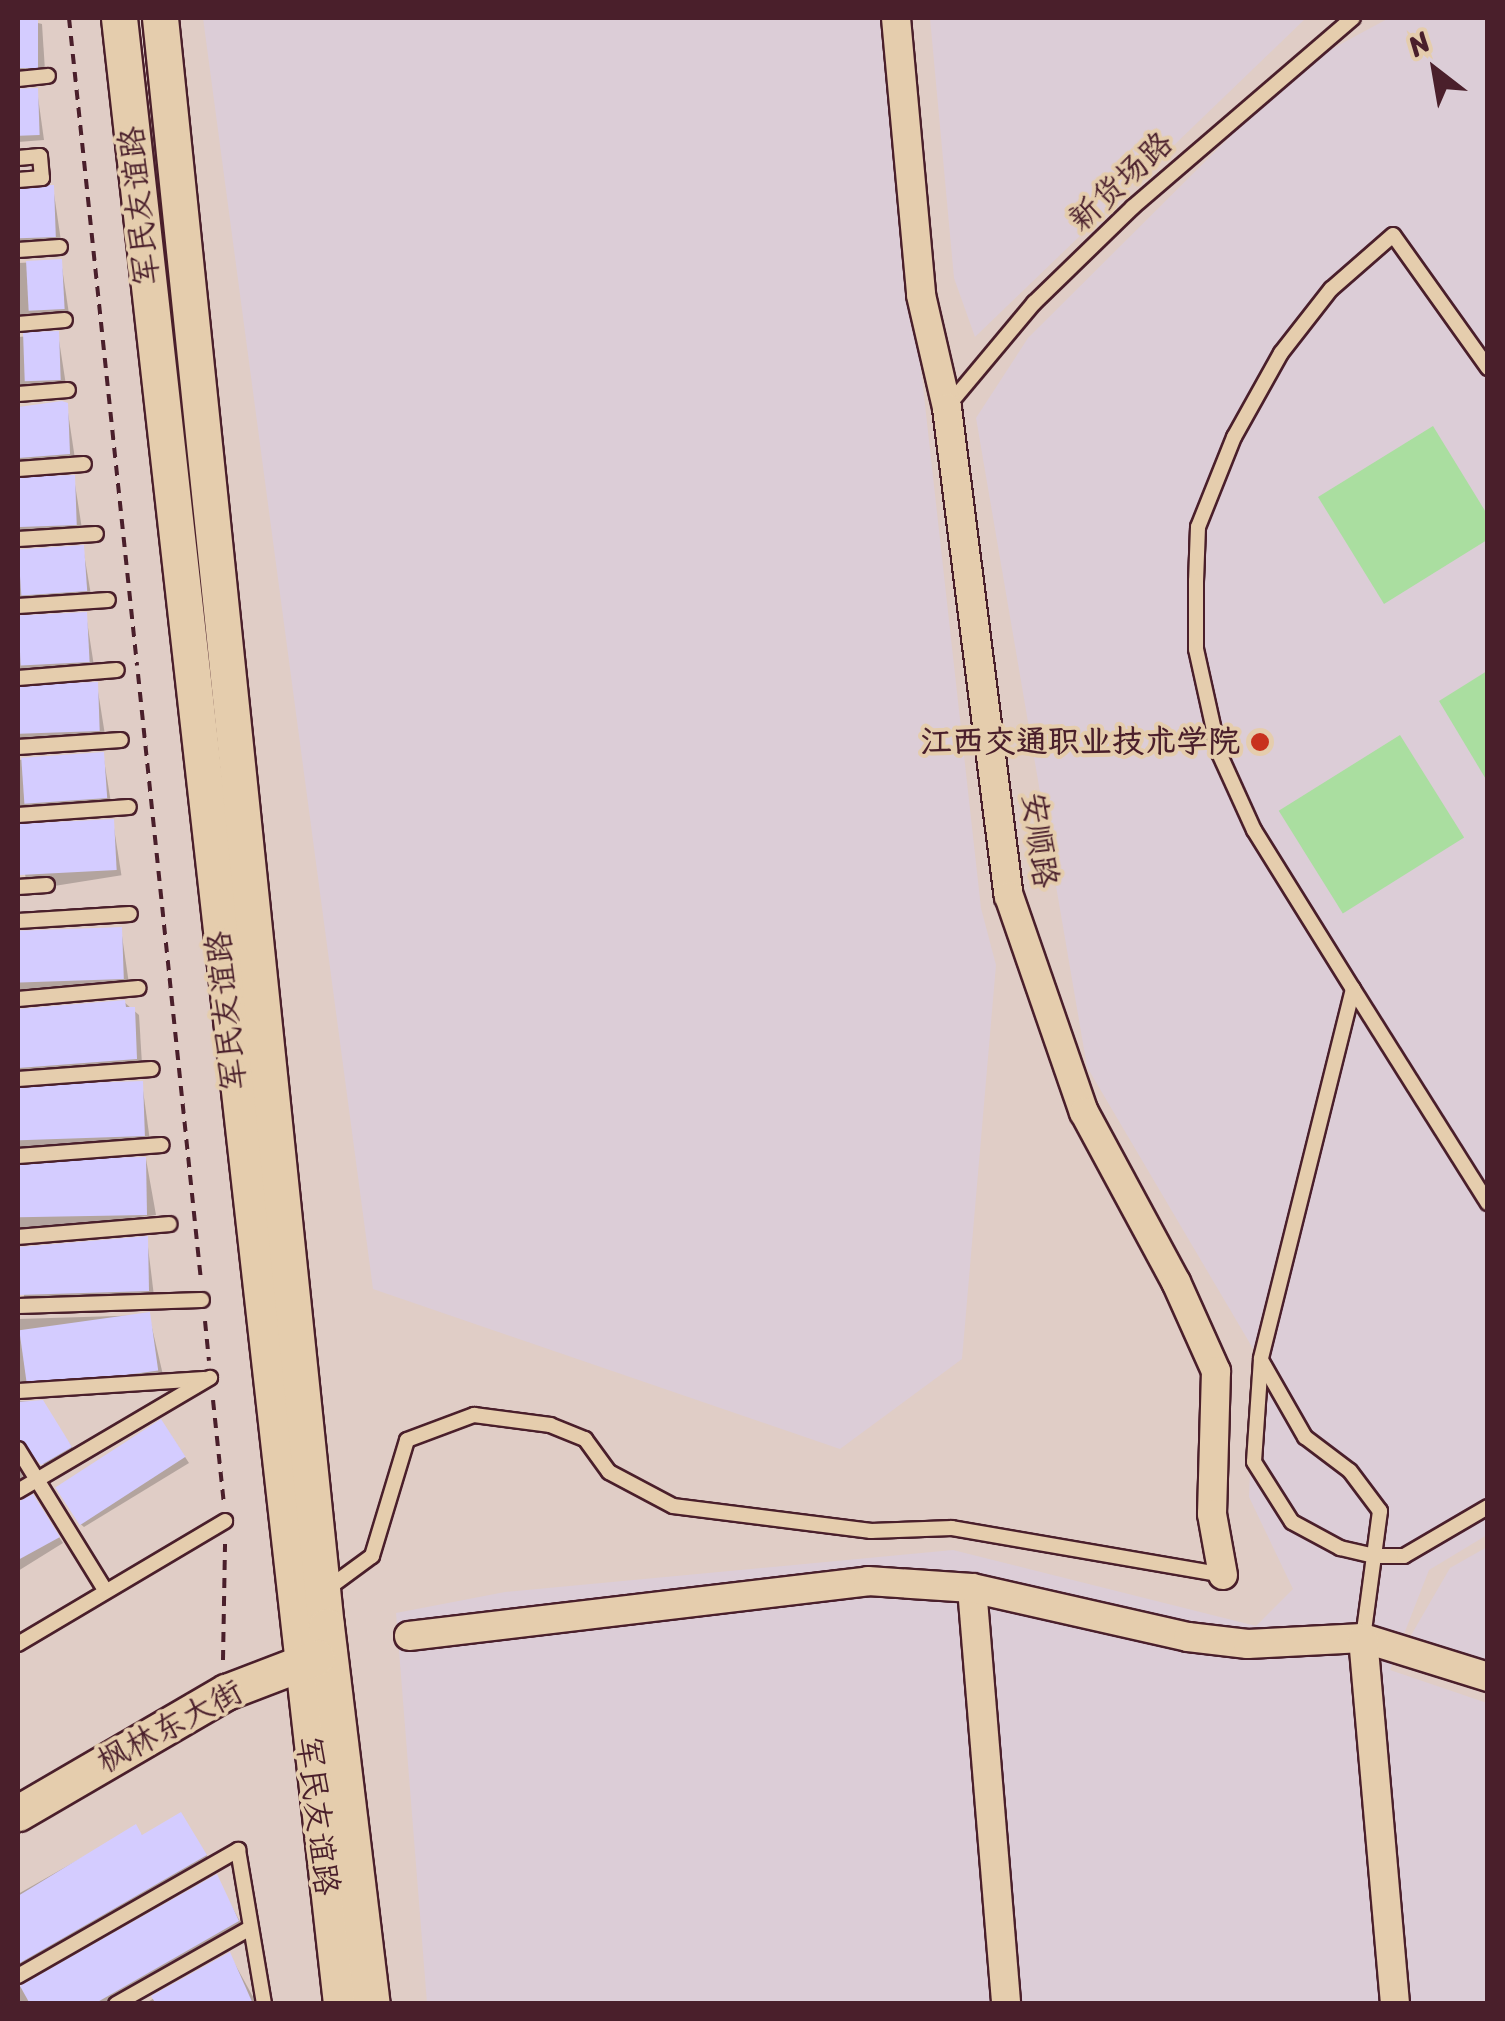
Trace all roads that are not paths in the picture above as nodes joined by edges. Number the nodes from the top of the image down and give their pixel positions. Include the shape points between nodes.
1 (119, 18) edge
2 (160, 18) edge
3 (896, 18) edge
4 (1353, 18) edge
5 (48, 76) dead end
6 (18, 79) edge
7 (18, 158) edge
8 (18, 180) edge
9 (60, 247) dead end
10 (18, 250) edge
11 (65, 320) dead end
12 (18, 324) edge
13 (1488, 368) edge
14 (68, 390) dead end
15 (18, 394) edge
16 (947, 408) junction
17 (84, 464) dead end
18 (18, 469) edge
19 (96, 534) dead end
20 (18, 539) edge
21 (108, 600) dead end
22 (18, 606) edge
23 (117, 670) dead end
24 (18, 678) edge
25 (122, 740) dead end
26 (18, 748) edge
27 (128, 806) dead end
28 (18, 815) edge
29 (47, 885) dead end
30 (18, 887) edge
31 (130, 914) dead end
32 (18, 921) edge
33 (139, 988) dead end
34 (1353, 989) junction
35 (18, 999) edge
36 (152, 1070) dead end
37 (18, 1079) edge
38 (162, 1145) dead end
39 (18, 1156) edge
40 (1488, 1203) edge
41 (169, 1224) dead end
42 (18, 1238) edge
43 (202, 1300) road end
44 (18, 1306) edge
45 (1261, 1359) junction
46 (18, 1391) edge
47 (18, 1449) edge
48 (36, 1479) junction
49 (18, 1491) edge
50 (1488, 1508) edge
51 (225, 1521) road end
52 (1375, 1556) junction
53 (1223, 1575) joint
54 (972, 1588) junction
55 (104, 1590) junction
56 (314, 1635) junction
57 (409, 1636) dead end
58 (1363, 1638) junction
59 (18, 1644) edge
60 (1488, 1677) edge
61 (18, 1791) edge
62 (18, 1813) edge
63 (247, 1930) junction
64 (18, 1976) edge
65 (116, 2004) edge
66 (264, 2004) edge
67 (341, 2004) edge
68 (372, 2004) edge
69 (1006, 2004) edge
70 (1395, 2004) edge

1 - 56 street, 军民友谊路
2 - 56 street, 军民友谊路
3 - 16 street, 安顺路 via 921,295
4 - 16 lane, 新货场路 via 1237,112 1076,262
5 - 6 lane
7 - 8 lane via 40,156 42,178
9 - 10 lane
11 - 12 lane
13 - 34 lane via 1394,236 1331,289 1281,353 1234,437 1198,527 1196,649 1219,753 1254,830
14 - 15 lane
16 - 53 street, 安顺路 via 1009,896 1084,1112 1216,1371 1212,1514
17 - 18 lane
19 - 20 lane
21 - 22 lane
23 - 24 lane
25 - 26 lane
27 - 28 lane
29 - 30 lane
31 - 32 lane
33 - 35 lane
34 - 40 lane
34 - 45 lane
36 - 37 lane
38 - 39 lane
41 - 42 lane
43 - 44 lane
45 - 52 lane via 1305,1437 1350,1471 1380,1510
45 - 52 lane via 1254,1462 1292,1522 1340,1548
46 - 48 lane via 210,1378
47 - 48 lane
48 - 49 lane
48 - 55 lane
50 - 52 lane via 1404,1556
51 - 55 lane
52 - 58 lane
53 - 56 lane via 952,1528 871,1532 673,1506 609,1472 584,1439 550,1425 474,1416 406,1440 372,1556
54 - 57 street via 868,1580
54 - 58 street via 1188,1637 1248,1644
54 - 69 street
55 - 59 lane
56 - 61 street, 枫林东大街 via 223,1670
56 - 62 street, 枫林东大街
56 - 67 street, 军民友谊路
56 - 68 street, 军民友谊路
58 - 60 street
58 - 70 street
63 - 64 lane via 238,1850
63 - 65 lane
63 - 66 lane

